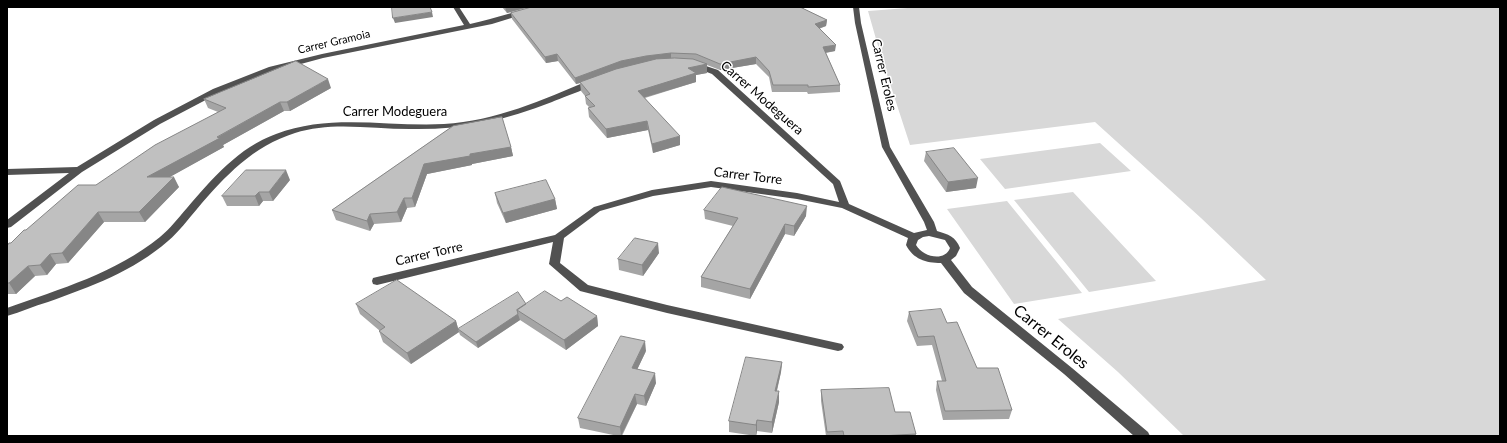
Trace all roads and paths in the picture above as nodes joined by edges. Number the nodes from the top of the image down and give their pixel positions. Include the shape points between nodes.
1 (456, 7) edge
2 (544, 7) edge
3 (855, 7) edge
4 (468, 26) junction
5 (683, 64) edge
6 (602, 79) edge
7 (79, 170) junction
8 (7, 172) edge
9 (845, 206) junction
10 (7, 225) edge
11 (933, 233) junction
12 (559, 237) junction
13 (914, 238) junction
14 (944, 259) junction
15 (377, 281) dead end
16 (7, 312) edge
17 (838, 346) dead end
18 (1143, 436) edge

1 - 4 street
2 - 4 street, Carrer Gramoia
3 - 11 street, Carrer Eroles via 886,147
4 - 7 street, Carrer Gramoia via 272,69 216,91 170,115
5 - 9 street, Carrer Modeguera via 696,64 715,72 837,183
6 - 16 street, Carrer Modeguera via 506,116 465,124 427,127 308,127 278,135 254,147 230,165 165,238 138,259 102,277
7 - 8 street, Carrer Gramoia
7 - 10 street, Carrer Gramoia
9 - 12 street, Carrer Torre via 797,196 712,184 652,193 597,209
9 - 13 street, Carrer Torre
11 - 13 street via 923,233
11 - 14 street via 944,236 954,245 953,254
12 - 15 street, Carrer Torre
12 - 17 street via 554,264 584,288
13 - 14 street via 911,245 917,254 932,260
14 - 18 street, Carrer Eroles via 968,290

